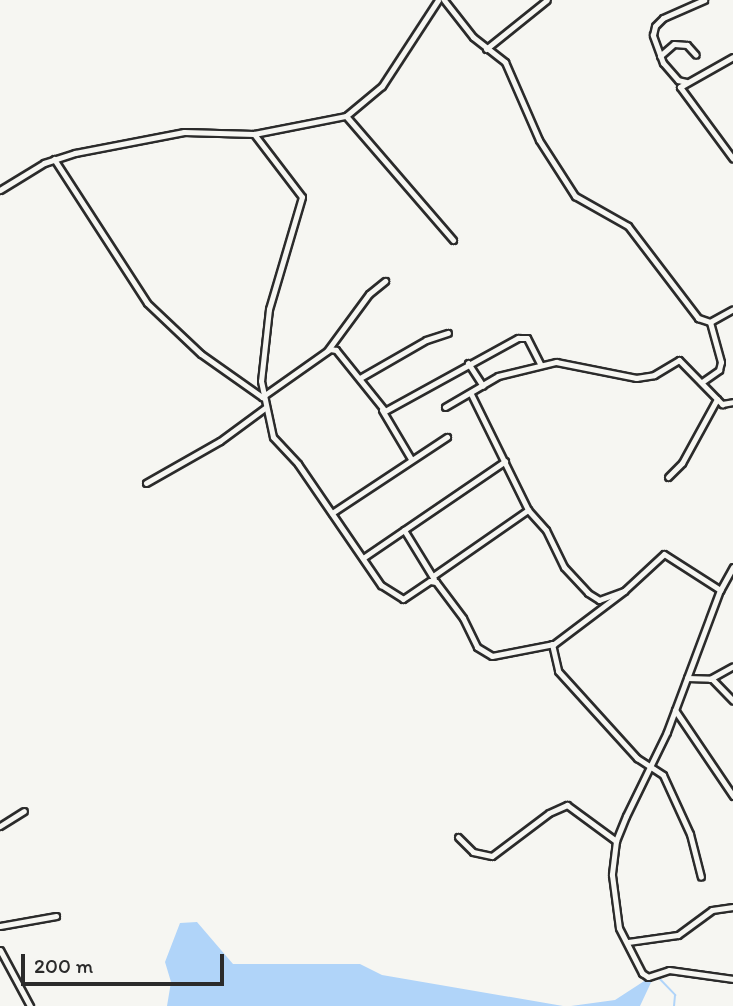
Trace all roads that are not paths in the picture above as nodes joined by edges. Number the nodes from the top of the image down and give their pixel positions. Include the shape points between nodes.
1 (438, 0) edge
2 (444, 0) edge
3 (547, 0) edge
4 (704, 0) edge
5 (486, 49) junction
6 (696, 55) dead end
7 (660, 56) junction
8 (733, 57) edge
9 (686, 82) junction
10 (346, 116) junction
11 (254, 134) junction
12 (54, 159) junction
13 (733, 159) edge
14 (0, 190) edge
15 (453, 240) dead end
16 (385, 281) dead end
17 (733, 309) edge
18 (710, 322) junction
19 (448, 333) dead end
20 (327, 351) junction
21 (468, 363) junction
22 (540, 364) junction
23 (360, 377) junction
24 (702, 382) junction
25 (483, 386) junction
26 (471, 394) junction
27 (262, 397) junction
28 (717, 399) junction
29 (733, 402) edge
30 (445, 407) dead end
31 (265, 408) junction
32 (380, 408) junction
33 (447, 437) dead end
34 (411, 458) junction
35 (505, 461) junction
36 (668, 477) dead end
37 (146, 483) dead end
38 (528, 510) junction
39 (332, 513) junction
40 (404, 530) junction
41 (363, 558) junction
42 (733, 567) edge
43 (434, 579) junction
44 (720, 590) junction
45 (624, 591) junction
46 (552, 644) junction
47 (733, 666) edge
48 (687, 678) junction
49 (710, 679) junction
50 (733, 701) edge
51 (675, 710) junction
52 (650, 765) junction
53 (733, 783) edge
54 (726, 787) junction
55 (733, 796) edge
56 (24, 811) dead end
57 (0, 826) edge
58 (458, 837) dead end
59 (616, 841) junction
60 (701, 877) dead end
61 (733, 907) edge
62 (56, 916) dead end
63 (0, 926) edge
64 (628, 942) junction
65 (0, 950) edge
66 (733, 979) edge
67 (30, 1006) edge

1 - 10 street via 382,86
2 - 5 street
3 - 5 street
4 - 7 street via 655,26
5 - 18 street via 505,62 539,140 575,196 628,226 686,304 698,318
6 - 7 street via 687,45 674,44
7 - 9 street via 670,74
8 - 9 street
9 - 13 street via 680,86 682,92
10 - 11 street
10 - 15 street
11 - 12 street via 184,132
11 - 27 street via 302,197 269,309
12 - 14 street
12 - 27 street via 147,303 201,354
16 - 20 street via 369,294
17 - 18 street
18 - 24 street via 721,362 719,370
19 - 23 street via 426,340
20 - 23 street via 336,350
20 - 27 street
21 - 22 street via 527,338
21 - 25 street
21 - 32 street via 390,410
22 - 24 street via 556,362 643,378 679,360
22 - 25 street via 498,376
23 - 32 street
24 - 28 street
25 - 26 street
26 - 30 street
26 - 35 street
27 - 31 street
28 - 29 street via 725,405
28 - 36 street via 682,463
31 - 37 street via 220,441
31 - 39 street via 274,442 298,464
32 - 34 street
33 - 34 street
34 - 39 street
35 - 38 street
35 - 40 street
38 - 43 street
38 - 45 street via 546,530 564,567 588,593 599,600
39 - 41 street
40 - 41 street
40 - 43 street
41 - 43 street via 381,585 399,599
42 - 44 street
43 - 46 street via 463,618 477,647 487,655
44 - 45 street via 664,554
44 - 48 street
45 - 46 street
46 - 52 street via 558,671 637,758
47 - 49 street
48 - 49 street
48 - 51 street
49 - 50 street
51 - 52 street
51 - 54 street
52 - 59 street
52 - 60 street via 663,775 674,797
53 - 54 street
54 - 55 street
56 - 57 street
58 - 59 street via 473,852 492,856 566,805
59 - 64 street via 612,875 617,912
61 - 64 street via 712,910 678,935
62 - 63 street
64 - 66 street via 635,963 646,976 660,970
65 - 67 street

